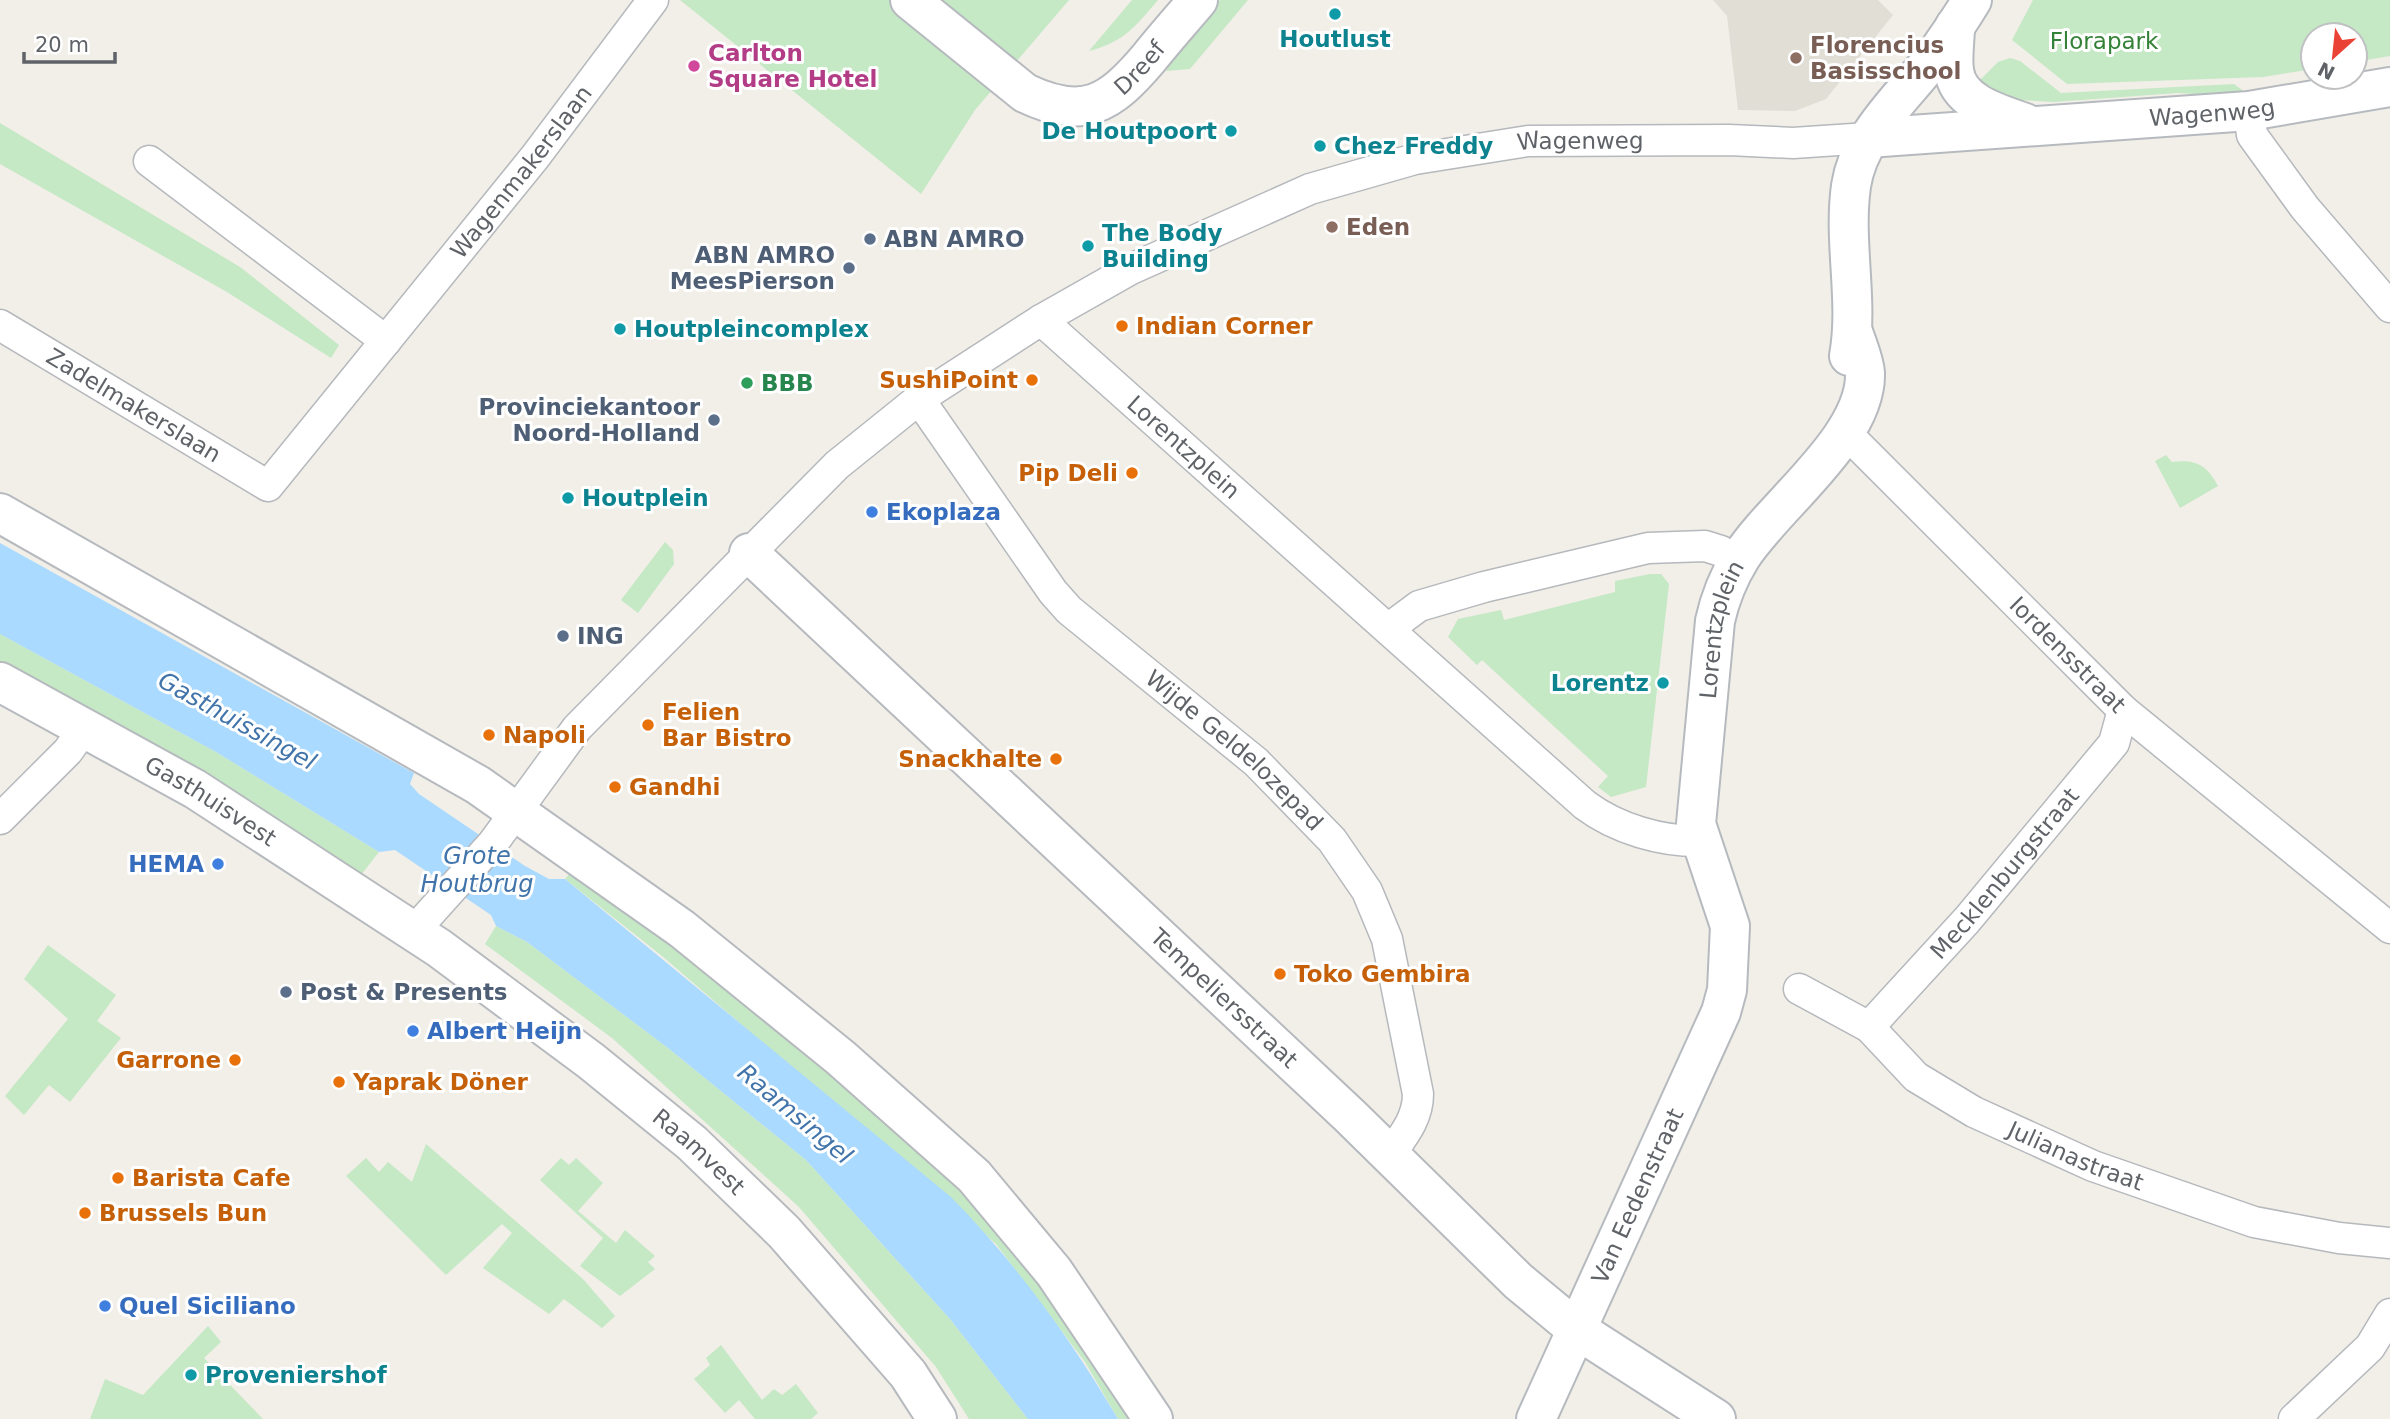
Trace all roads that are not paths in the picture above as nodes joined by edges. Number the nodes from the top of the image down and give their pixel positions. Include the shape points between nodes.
1 (653, 0) edge
2 (910, 0) edge
3 (1198, 0) edge
4 (1964, 13) edge
5 (2390, 87) edge
6 (2249, 111) junction
7 (2033, 126) junction
8 (1868, 138) junction
9 (149, 161) dead end
10 (2390, 307) edge
11 (1041, 320) junction
12 (0, 325) edge
13 (386, 341) junction
14 (919, 399) junction
15 (1838, 426) junction
16 (268, 486) joint
17 (0, 513) edge
18 (1721, 551) junction
19 (749, 553) junction
20 (1388, 629) junction
21 (0, 682) edge
22 (2123, 710) junction
23 (85, 727) junction
24 (517, 810) junction
25 (0, 819) edge
26 (1691, 842) junction
27 (2390, 928) edge
28 (413, 932) junction
29 (1799, 989) dead end
30 (1869, 1027) junction
31 (1389, 1156) junction
32 (2390, 1243) edge
33 (2390, 1314) edge
34 (1576, 1329) junction
35 (937, 1419) edge
36 (1153, 1419) edge
37 (1536, 1419) edge
38 (1716, 1419) edge
39 (2294, 1419) edge

1 - 13 street, Wagenmakerslaan via 535,157
2 - 3 street, Dreef via 1025,93 1066,107 1106,101 1125,86
4 - 7 street, Wagenweg via 1954,71 1963,90 1987,109
4 - 8 street
5 - 6 street, Wagenweg
6 - 7 street, Wagenweg
6 - 10 street via 2252,135 2305,208
7 - 8 street, Wagenweg
8 - 11 street, Wagenweg via 1793,143 1528,141 1415,159 1310,190 1147,260
8 - 15 street via 1851,183 1848,210 1853,332
9 - 13 street
11 - 14 street
11 - 20 street, Lorentzplein
12 - 16 street, Zadelmakerslaan
13 - 16 street, Wagenmakerslaan
14 - 19 street via 837,466
14 - 31 street, Wijde Geldelozepad via 1069,610 1256,762 1332,840 1367,891 1387,939 1418,1094 1413,1121
15 - 18 street, Lorentzplein via 1782,474
15 - 22 street, Iordensstraat
15 - 26 street, Lorentzplein via 1742,555 1721,596
17 - 24 street
18 - 20 street, Lorentzplein via 1705,546 1648,548 1419,606
18 - 26 street, Lorentzplein via 1694,613 1676,820
19 - 24 street via 578,728
19 - 31 street, Tempeliersstraat
20 - 26 street, Lorentzplein via 1601,817
21 - 23 street, Gasthuisvest
22 - 27 street, Iordensstraat
22 - 30 street, Mecklenburgstraat via 2114,743 1967,920
23 - 25 street via 68,751
23 - 28 street, Gasthuisvest via 195,789
24 - 28 street
24 - 36 street via 682,929 841,1058 974,1176 1054,1272
26 - 34 street, Van Eedenstraat via 1704,926 1728,971 1721,1012
28 - 35 street, Raamvest via 524,1009 692,1143 784,1232 850,1305 908,1374
29 - 30 street, Julianastraat
30 - 32 street, Julianastraat via 1916,1077 1974,1112 2093,1166 2255,1222
31 - 34 street, Tempeliersstraat via 1518,1281
33 - 39 street via 2370,1348
34 - 37 street, Van Eedenstraat
34 - 38 street, Tempeliersstraat

